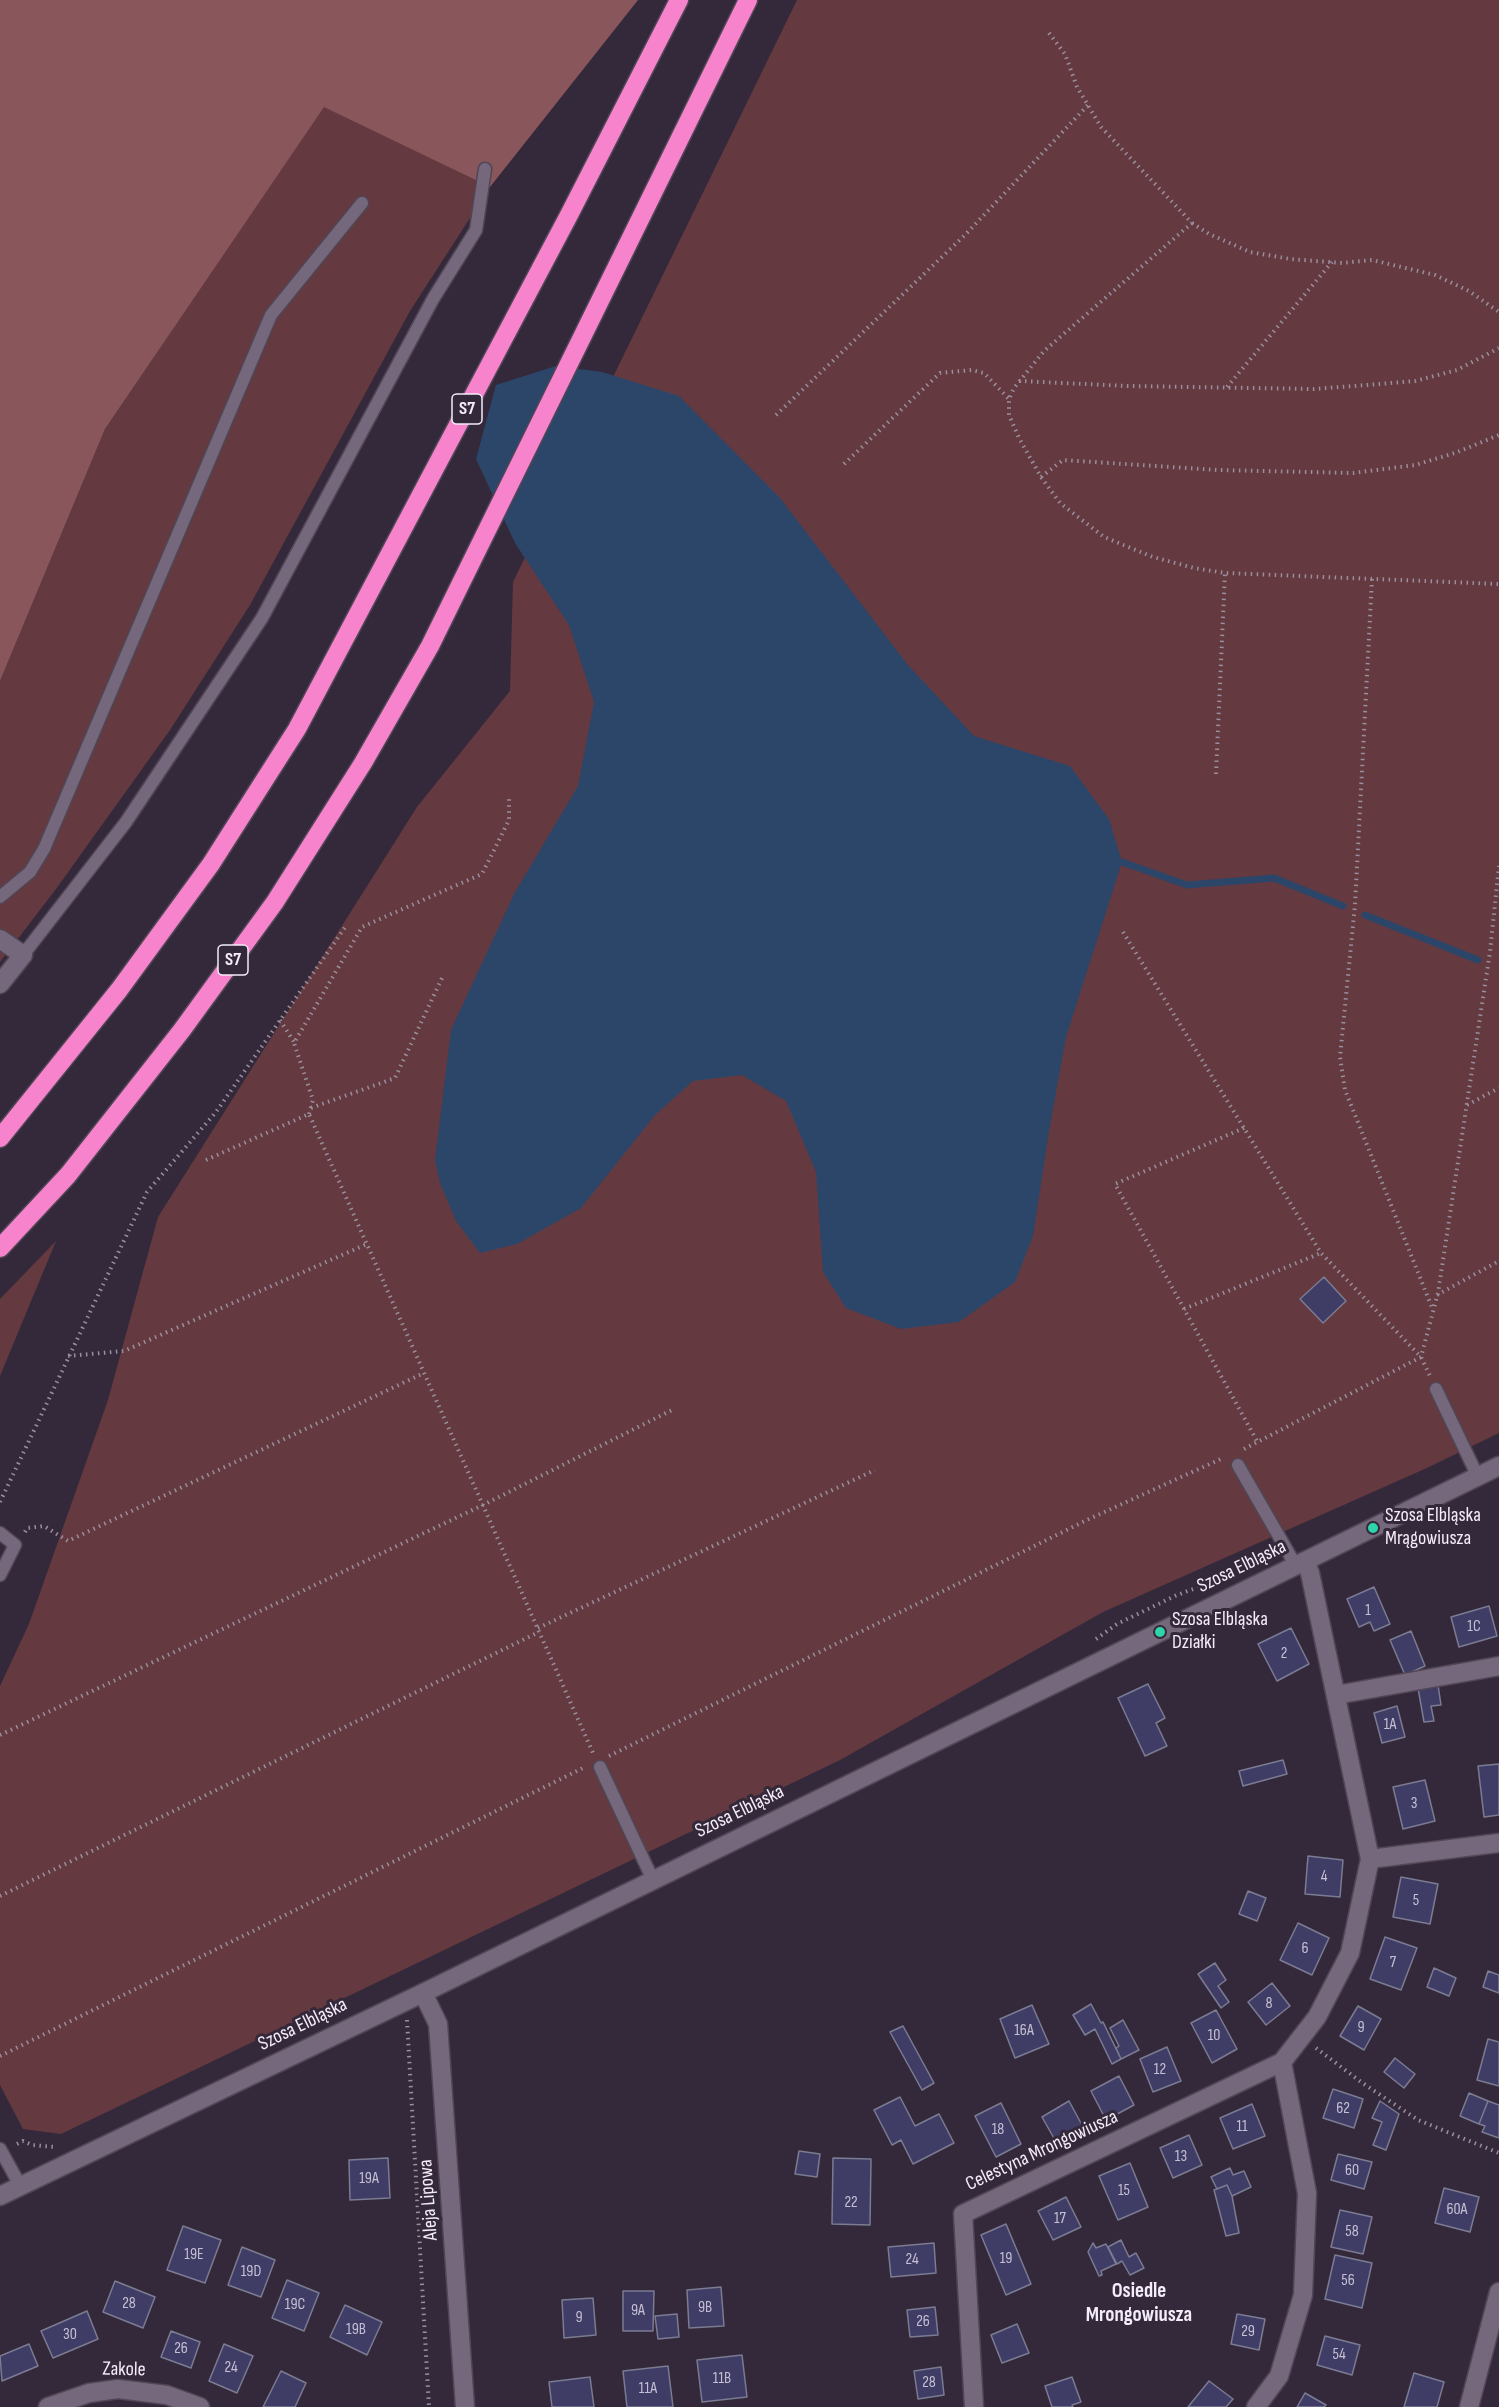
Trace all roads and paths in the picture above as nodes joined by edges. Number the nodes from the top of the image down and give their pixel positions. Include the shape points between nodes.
1 (679, 0) edge
2 (748, 0) edge
3 (1049, 33) dead end
4 (1088, 105) junction
5 (485, 169) dead end
6 (362, 203) dead end
7 (1192, 223) junction
8 (1332, 262) junction
9 (1499, 312) edge
10 (1499, 348) edge
11 (1018, 381) junction
12 (1226, 388) junction
13 (1009, 399) junction
14 (776, 415) dead end
15 (1499, 435) edge
16 (844, 464) dead end
17 (1041, 477) junction
18 (1225, 573) junction
19 (1372, 579) junction
20 (1499, 584) edge
21 (1216, 774) dead end
22 (509, 795) dead end
23 (1499, 866) edge
24 (0, 897) edge
25 (346, 926) dead end
26 (1123, 932) dead end
27 (0, 939) edge
28 (22, 956) junction
29 (442, 978) dead end
30 (0, 984) edge
31 (280, 1020) junction
32 (294, 1042) junction
33 (1499, 1088) edge
34 (1467, 1105) junction
35 (310, 1108) junction
36 (309, 1114) junction
37 (1244, 1128) junction
38 (0, 1138) edge
39 (206, 1160) dead end
40 (367, 1244) junction
41 (0, 1248) edge
42 (1321, 1253) junction
43 (1499, 1261) edge
44 (1437, 1295) junction
45 (1184, 1309) junction
46 (1433, 1311) junction
47 (68, 1356) junction
48 (1421, 1357) junction
49 (424, 1373) junction
50 (1436, 1389) dead end
51 (674, 1409) dead end
52 (1258, 1443) junction
53 (1241, 1450) dead end
54 (1235, 1459) joint
55 (1499, 1466) edge
56 (875, 1470) dead end
57 (1478, 1477) junction
58 (0, 1502) edge
59 (483, 1505) junction
60 (0, 1533) edge
61 (15, 1545) junction
62 (1300, 1564) junction
63 (0, 1575) edge
64 (539, 1630) junction
65 (1499, 1666) edge
66 (1336, 1695) junction
67 (0, 1735) edge
68 (598, 1764) junction
69 (1499, 1843) edge
70 (1370, 1859) junction
71 (653, 1880) junction
72 (0, 1896) edge
73 (423, 1993) junction
74 (406, 2016) dead end
75 (1302, 2037) junction
76 (0, 2055) edge
77 (1282, 2062) junction
78 (23, 2141) dead end
79 (57, 2146) dead end
80 (0, 2149) edge
81 (1499, 2153) edge
82 (21, 2187) junction
83 (0, 2196) edge
84 (1499, 2292) edge
85 (48, 2407) edge
86 (200, 2407) edge
87 (429, 2407) edge
88 (465, 2407) edge
89 (974, 2407) edge
90 (1256, 2407) edge
91 (1469, 2407) edge

1 - 38 highway, S7 via 297,729 211,864 119,990
2 - 41 highway, S7 via 430,646 363,763 275,902 182,1030 68,1175
3 - 4 path via 1065,54
4 - 7 path via 1101,127
4 - 14 path via 965,235
5 - 28 lane via 476,230 433,298 262,618 126,822
6 - 24 lane via 271,315 44,849 30,872
7 - 8 path via 1250,252
7 - 11 path via 1044,351
8 - 9 path via 1372,260 1435,275 1469,291
8 - 12 path
10 - 12 path via 1457,370 1415,381 1314,389
11 - 12 path
11 - 13 path
13 - 16 path via 984,373 940,373
13 - 17 path via 1009,415
15 - 17 path via 1415,465 1353,472 1217,470 1063,460
17 - 18 path via 1060,503 1104,537 1153,557
18 - 19 path
18 - 21 path
19 - 20 path
19 - 46 path via 1355,905 1340,1065 1345,1090
22 - 32 path via 509,820 482,874 362,927
23 - 34 path
25 - 31 path
26 - 37 path
27 - 28 street
28 - 30 street
29 - 35 path via 395,1078
31 - 32 path
31 - 47 path via 216,1112 147,1192
32 - 35 path via 313,1100
33 - 34 path
34 - 44 path
35 - 36 path
36 - 39 path
36 - 40 path
37 - 42 path
37 - 45 path via 1115,1184
40 - 47 path via 124,1351
40 - 49 path
42 - 45 path
42 - 48 path
43 - 44 path
44 - 46 path
45 - 52 path
46 - 48 path
47 - 58 path
48 - 52 path
49 - 59 path
49 - 61 path via 68,1541 44,1526 27,1528
50 - 57 lane
51 - 59 path
52 - 53 path
54 - 62 lane
54 - 68 path via 1089,1519
55 - 57 street, Szosa Elbląska
56 - 64 path
57 - 62 street, Szosa Elbląska
59 - 64 path
59 - 67 path
60 - 61 lane
61 - 63 lane
62 - 66 street, Celestyna Mrongowiusza via 1310,1574
62 - 71 street, Szosa Elbląska
64 - 68 path
64 - 72 path
65 - 66 street
66 - 70 street, Celestyna Mrongowiusza
68 - 71 lane
68 - 76 path
69 - 70 street
70 - 75 street, Celestyna Mrongowiusza via 1350,1953 1317,2018
71 - 73 street, Szosa Elbląska
73 - 82 street, Szosa Elbląska
73 - 88 street, Aleja Lipowa via 438,2024
74 - 87 path
75 - 77 street, Celestyna Mrongowiusza
75 - 81 path via 1418,2120
77 - 89 street, Celestyna Mrongowiusza via 963,2214
77 - 90 street via 1308,2193 1303,2295 1279,2376
78 - 79 path
80 - 82 lane
82 - 83 street, Szosa Elbląska
84 - 91 street
85 - 86 street, Zakole via 88,2393 118,2389 167,2395

